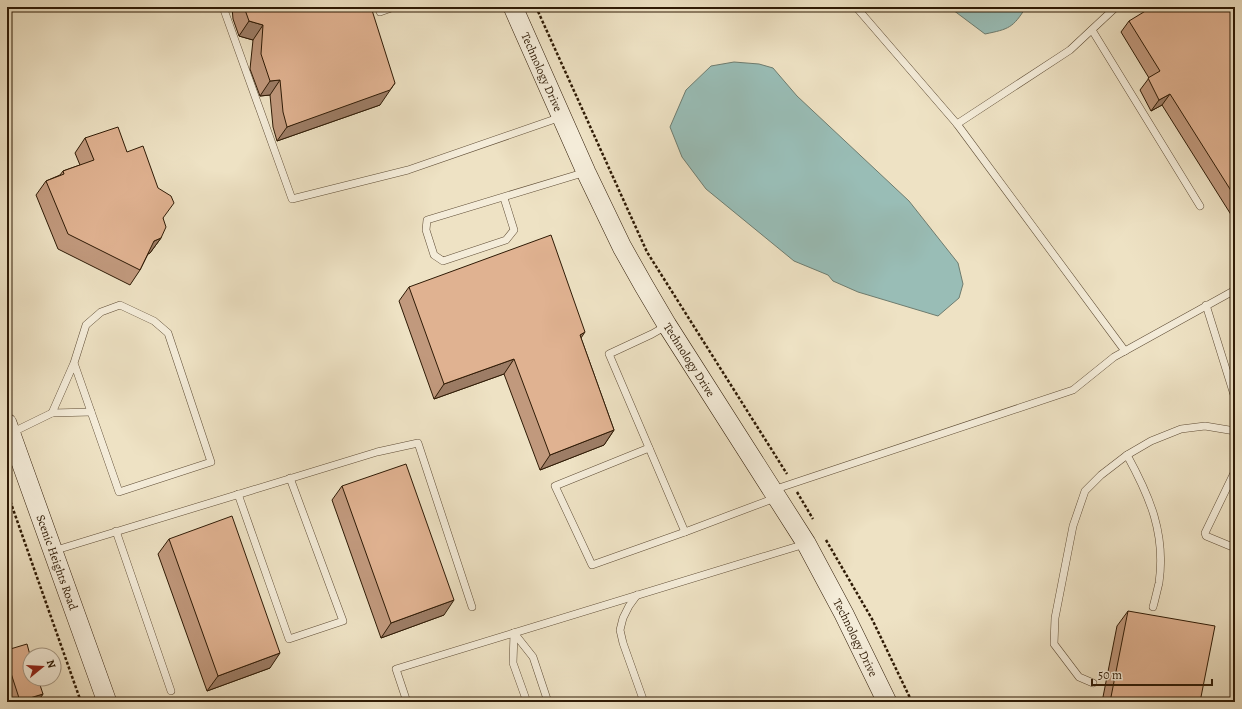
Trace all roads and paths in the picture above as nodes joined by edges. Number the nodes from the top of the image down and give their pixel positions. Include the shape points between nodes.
1 (223, 7) edge
2 (378, 7) edge
3 (394, 7) edge
4 (513, 7) edge
5 (536, 7) edge
6 (856, 7) edge
7 (1116, 7) edge
8 (1092, 30) junction
9 (562, 116) junction
10 (957, 124) junction
11 (586, 172) junction
12 (504, 198) junction
13 (1200, 206) dead end
14 (1235, 290) edge
15 (1206, 305) junction
16 (667, 324) junction
17 (1125, 351) junction
18 (74, 363) junction
19 (1235, 398) edge
20 (91, 412) junction
21 (52, 413) junction
22 (9, 428) edge
23 (1235, 431) edge
24 (649, 448) junction
25 (1127, 455) junction
26 (1235, 471) edge
27 (290, 478) junction
28 (792, 483) junction
29 (7, 492) edge
30 (775, 493) junction
31 (238, 494) junction
32 (814, 521) dead end
33 (116, 531) junction
34 (685, 532) junction
35 (826, 539) dead end
36 (806, 544) junction
37 (1235, 548) edge
38 (53, 551) junction
39 (637, 595) junction
40 (472, 607) dead end
41 (1153, 607) dead end
42 (514, 632) junction
43 (1093, 683) dead end
44 (171, 692) dead end
45 (81, 702) edge
46 (107, 702) edge
47 (408, 702) edge
48 (527, 702) edge
49 (548, 702) edge
50 (644, 702) edge
51 (887, 702) edge
52 (912, 702) edge

1 - 9 lane via 292,199 408,170
2 - 3 lane via 380,12
4 - 9 street, Technology Drive
5 - 28 path via 647,252
6 - 10 lane
7 - 8 lane
8 - 10 lane via 1070,50
8 - 13 lane
9 - 11 street, Technology Drive
10 - 17 lane
11 - 12 lane
11 - 16 street, Technology Drive via 622,247
12 - 12 lane via 427,220 426,230 434,255 443,261 506,240 514,230
14 - 15 lane
15 - 17 lane
15 - 19 lane
16 - 24 lane via 609,354
16 - 30 street, Technology Drive
17 - 28 lane via 1073,390
18 - 20 lane
18 - 20 lane via 86,325 101,312 120,305 154,321 168,333 211,462 119,492
18 - 21 lane
20 - 21 lane
21 - 22 lane
22 - 38 street, Scenic Heights Road
23 - 25 lane via 1205,426 1181,429 1151,441
24 - 34 lane
24 - 34 lane via 555,486 592,565
25 - 41 lane via 1151,503 1158,528 1159,583
25 - 43 lane via 1085,491 1072,526 1055,618 1054,644 1079,677
26 - 37 lane via 1205,533 1206,536
27 - 31 lane
27 - 31 lane via 343,621 289,639
27 - 40 lane via 377,452 418,443
28 - 30 lane
28 - 32 path
29 - 45 path
30 - 34 lane
30 - 36 street, Technology Drive
31 - 33 lane
33 - 38 lane
33 - 44 lane
35 - 52 path via 872,619
36 - 39 lane
36 - 51 street, Technology Drive
38 - 46 street, Scenic Heights Road
39 - 42 lane
39 - 50 lane via 623,618 620,630 622,643
42 - 47 lane via 396,669
42 - 48 lane via 513,663
42 - 49 lane via 533,657

